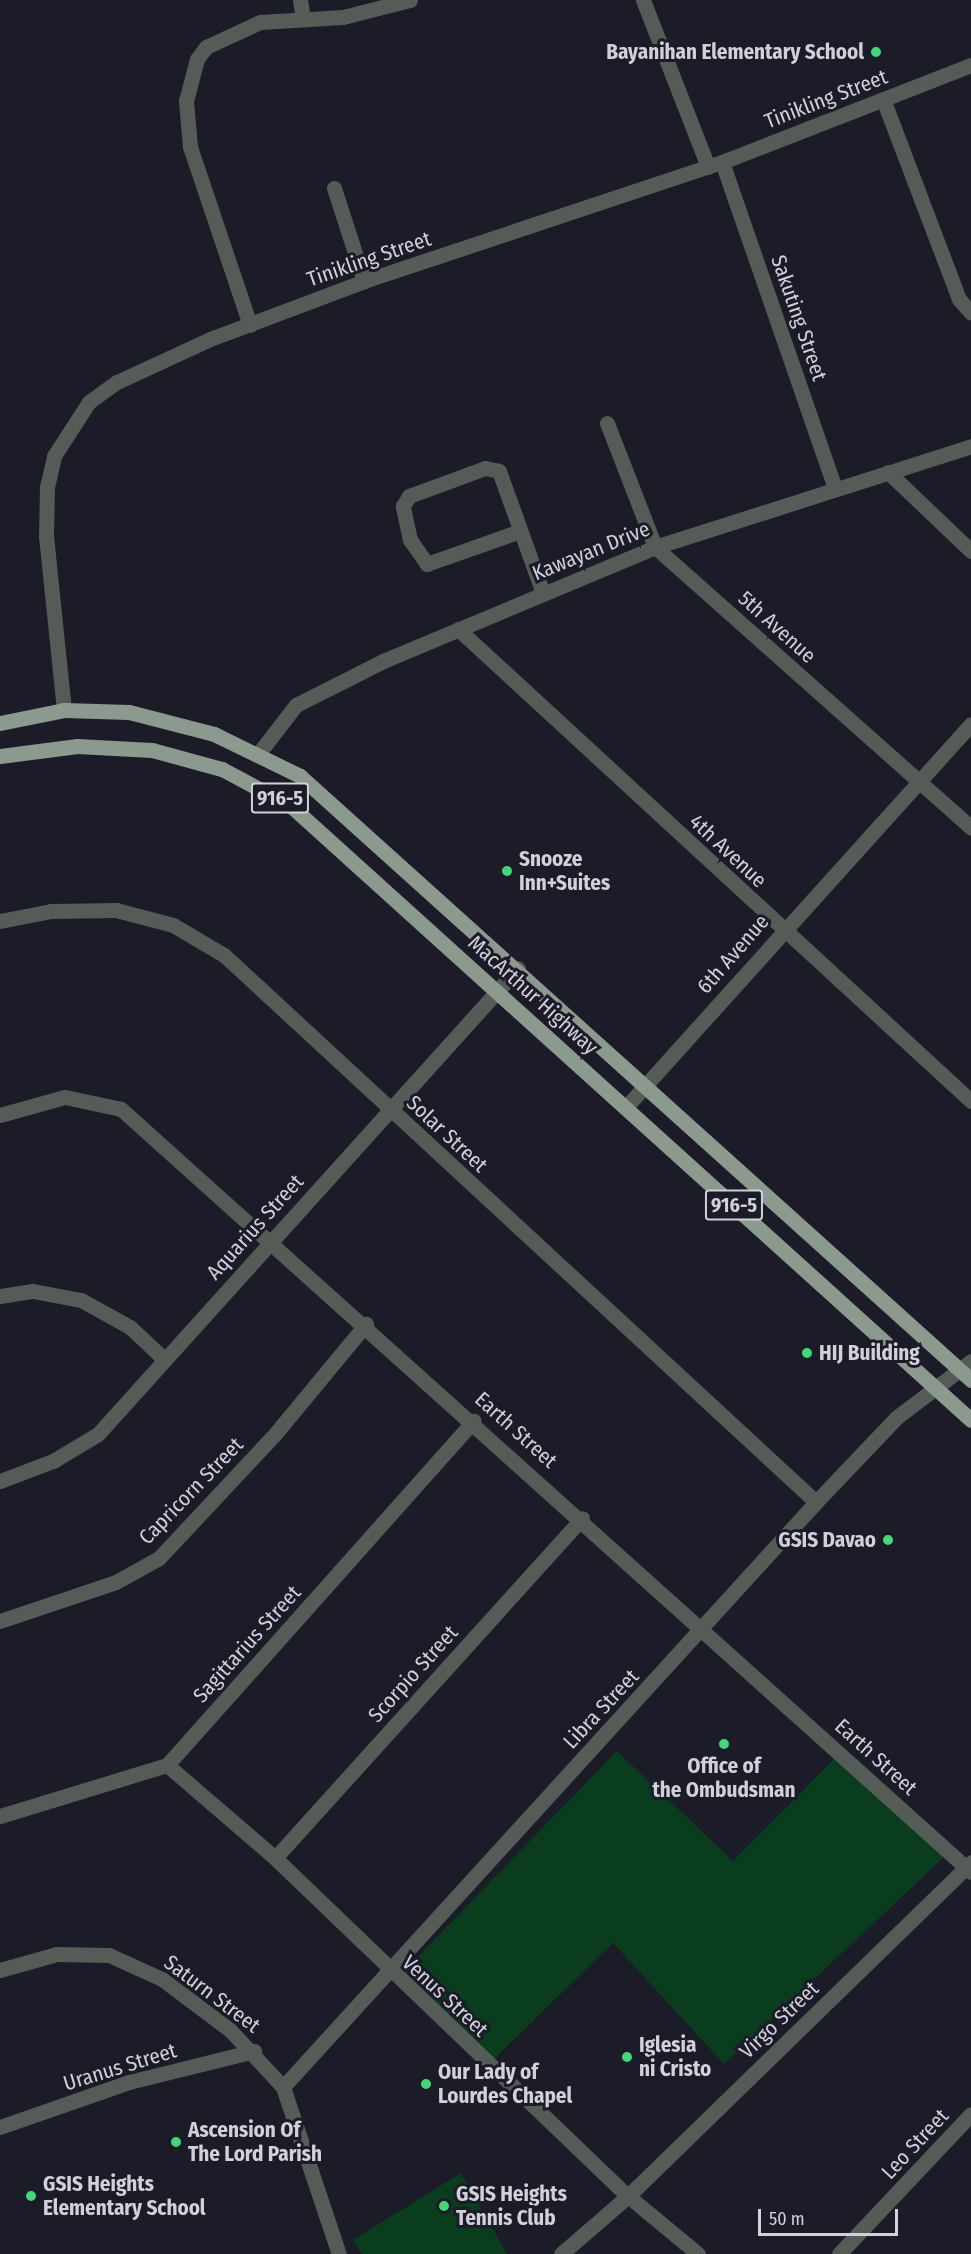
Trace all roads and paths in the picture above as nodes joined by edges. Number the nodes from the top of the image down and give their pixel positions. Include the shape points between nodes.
1 (300, 0) edge
2 (643, 0) edge
3 (404, 1) edge
4 (303, 19) junction
5 (971, 64) edge
6 (883, 99) junction
7 (715, 164) junction
8 (334, 188) dead end
9 (364, 281) junction
10 (971, 313) edge
11 (250, 325) junction
12 (607, 423) dead end
13 (971, 446) edge
14 (888, 472) junction
15 (836, 489) junction
16 (520, 531) junction
17 (655, 547) junction
18 (971, 551) edge
19 (543, 593) junction
20 (458, 629) junction
21 (64, 710) junction
22 (0, 723) edge
23 (971, 724) edge
24 (259, 753) junction
25 (0, 756) edge
26 (916, 779) junction
27 (971, 828) edge
28 (0, 921) edge
29 (781, 929) junction
30 (518, 968) junction
31 (497, 990) junction
32 (647, 1085) junction
33 (971, 1101) edge
34 (626, 1107) junction
35 (389, 1108) junction
36 (0, 1115) edge
37 (272, 1240) junction
38 (0, 1296) edge
39 (366, 1324) junction
40 (165, 1360) junction
41 (965, 1365) edge
42 (971, 1380) edge
43 (934, 1387) junction
44 (971, 1420) edge
45 (474, 1421) junction
46 (0, 1481) edge
47 (816, 1502) junction
48 (582, 1518) junction
49 (0, 1621) edge
50 (704, 1629) junction
51 (167, 1765) junction
52 (0, 1816) edge
53 (275, 1858) junction
54 (969, 1867) edge
55 (0, 1970) edge
56 (387, 1971) junction
57 (254, 2051) junction
58 (283, 2087) junction
59 (971, 2114) edge
60 (0, 2127) edge
61 (628, 2196) junction
62 (339, 2254) edge
63 (561, 2254) edge
64 (698, 2254) edge
65 (839, 2254) edge

1 - 4 street
2 - 7 street, Sakuting Street
3 - 4 street via 343,17
4 - 11 street via 260,22 206,47 186,101 189,147
5 - 6 street, Tinikling Street
6 - 7 street, Tinikling Street
6 - 10 street via 959,299
7 - 9 street, Tinikling Street
7 - 15 street, Sakuting Street
8 - 9 street
9 - 11 street, Tinikling Street
11 - 21 street, Tinikling Street via 117,382 89,402 54,456 46,537
12 - 17 street, 5th Avenue
13 - 14 street, Kawayan Drive
14 - 15 street, Kawayan Drive
14 - 18 street
15 - 17 street, Kawayan Drive
16 - 16 street via 427,564 410,540 403,506 409,496 493,468 503,476
16 - 19 street
17 - 19 street, Kawayan Drive
17 - 26 street, 5th Avenue
19 - 20 street, Kawayan Drive
20 - 24 street, Kawayan Drive via 307,697 280,720
20 - 29 street, 4th Avenue
21 - 22 main road, MacArthur Highway / 916-5
21 - 24 main road, MacArthur Highway / 916-5 via 172,720
23 - 26 street, 6th Avenue
24 - 30 main road, MacArthur Highway / 916-5 via 338,804
25 - 31 main road, MacArthur Highway / 916-5 via 77,746 152,750 248,780 319,828
26 - 27 street, 5th Avenue
26 - 29 street, 6th Avenue
28 - 35 street, Solar Street via 87,908 173,926 224,955
29 - 32 street, 6th Avenue
29 - 33 street, 4th Avenue
30 - 31 street, Aquarius Street
30 - 32 main road, MacArthur Highway / 916-5
31 - 34 main road, MacArthur Highway / 916-5
31 - 35 street, Aquarius Street
32 - 34 street, 6th Avenue
32 - 41 main road, MacArthur Highway / 916-5
34 - 43 main road, MacArthur Highway / 916-5
35 - 37 street, Aquarius Street
35 - 47 street, Solar Street
36 - 37 street, Earth Street via 65,1096 121,1109
37 - 39 street, Earth Street
37 - 40 street, Aquarius Street
38 - 40 street via 33,1291 81,1300 130,1327
39 - 45 street, Earth Street
39 - 49 street, Capricorn Street via 275,1434 159,1558 116,1582
40 - 46 street, Aquarius Street via 80,1447
41 - 42 main road, MacArthur Highway / 916-5
41 - 43 street, Libra Street
43 - 44 main road, MacArthur Highway / 916-5
43 - 47 street, Libra Street via 897,1417
45 - 48 street, Earth Street
45 - 51 street, Sagittarius Street
47 - 50 street, Libra Street
48 - 50 street, Earth Street
48 - 53 street, Scorpio Street
50 - 54 street, Earth Street
50 - 56 street, Libra Street
51 - 52 street
51 - 53 street, Venus Street
53 - 56 street, Venus Street
54 - 61 street, Virgo Street
55 - 57 street, Saturn Street via 57,1954 109,1955 162,1979
56 - 58 street, Libra Street
56 - 61 street, Venus Street
57 - 58 street, Saturn Street
57 - 60 street, Uranus Street via 129,2082
58 - 62 street, Saturn Street
59 - 65 street, Leo Street
61 - 63 street, Virgo Street
61 - 64 street, Venus Street

